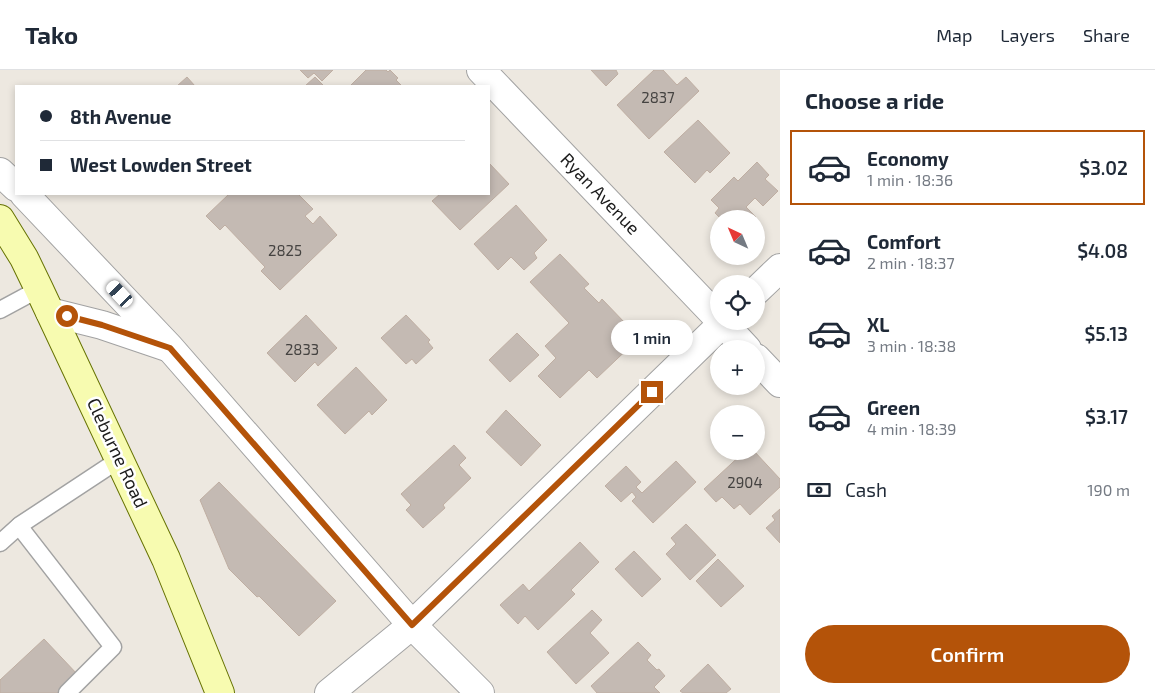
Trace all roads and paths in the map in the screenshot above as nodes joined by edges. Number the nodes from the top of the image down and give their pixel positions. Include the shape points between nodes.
1 (481, 70) edge
2 (0, 172) edge
3 (15, 185) edge
4 (25, 195) edge
5 (0, 219) edge
6 (780, 268) edge
7 (765, 282) edge
8 (44, 300) junction
9 (710, 309) edge
10 (0, 310) edge
11 (713, 330) edge
12 (730, 330) edge
13 (739, 340) edge
14 (170, 348) junction
15 (765, 367) edge
16 (780, 383) edge
17 (120, 459) junction
18 (19, 526) junction
19 (0, 543) edge
20 (412, 625) junction
21 (67, 693) edge
22 (220, 693) edge
23 (328, 693) edge
24 (480, 693) edge

1 - 9 street, Ryan Avenue
2 - 3 street
4 - 14 street
5 - 8 main road, Cleburne Road
6 - 7 street
8 - 10 lane
8 - 14 street via 102,325
8 - 17 main road, Cleburne Road
11 - 20 street
12 - 13 street, Ryan Avenue
14 - 20 street
15 - 16 street
17 - 18 lane
17 - 22 main road, Cleburne Road via 166,560
18 - 19 lane
18 - 21 lane via 113,647
20 - 23 street
20 - 24 street

